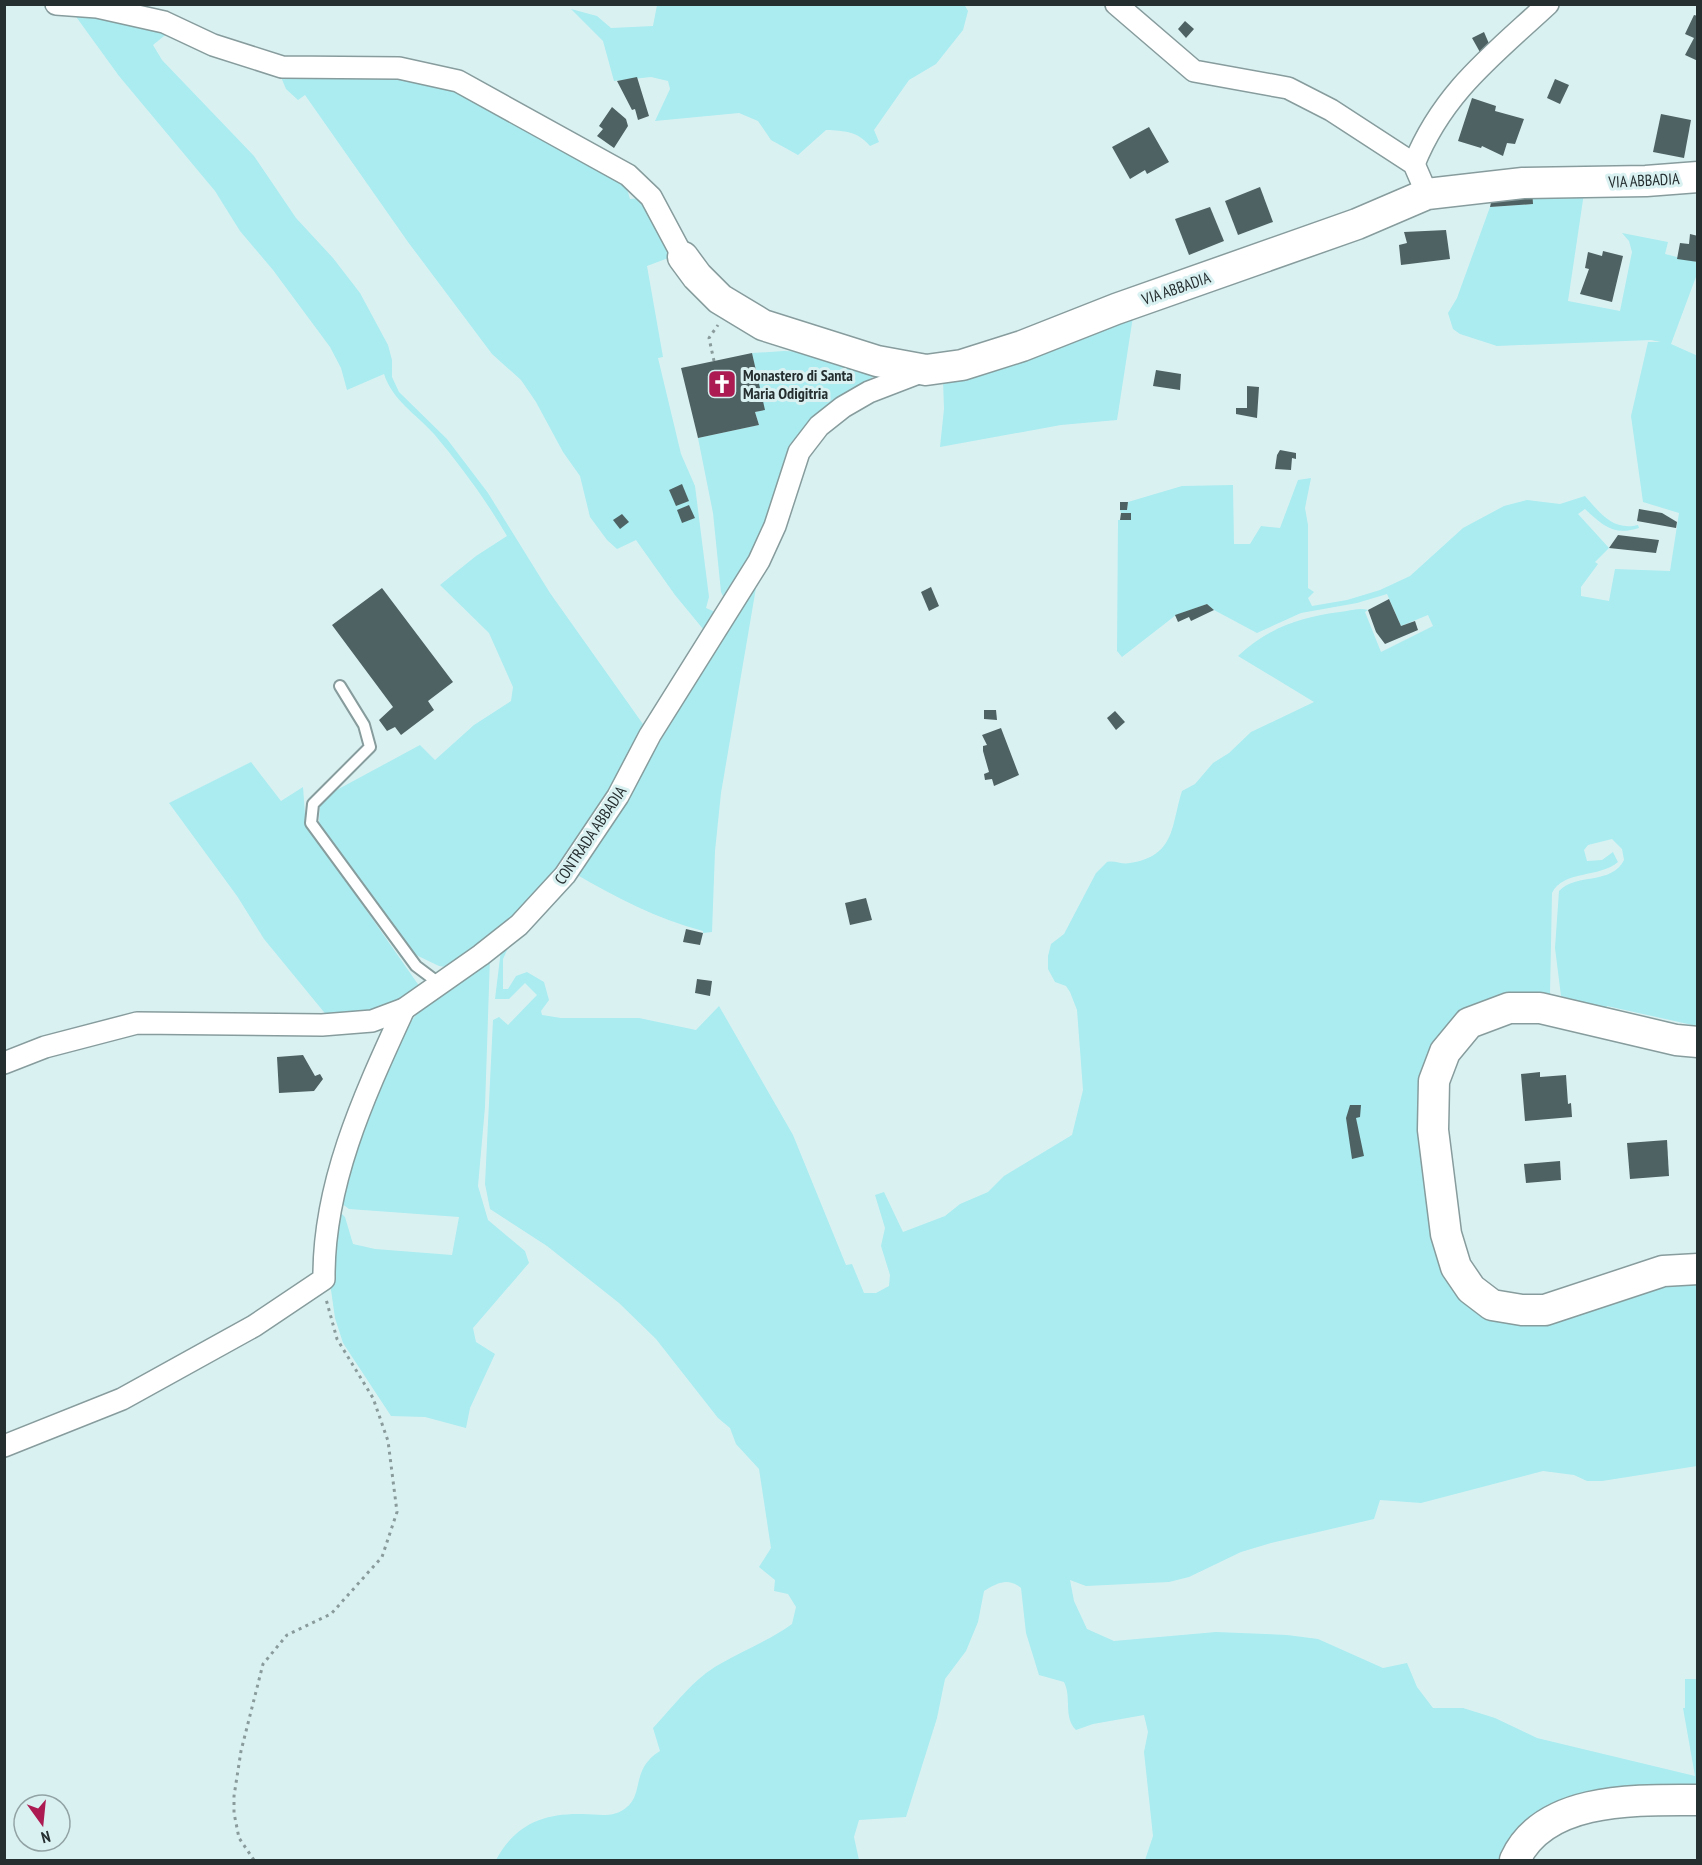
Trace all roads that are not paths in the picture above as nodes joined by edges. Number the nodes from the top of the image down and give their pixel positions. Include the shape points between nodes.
1 (56, 4) edge
2 (1116, 4) edge
3 (1548, 4) edge
4 (1414, 165) junction
5 (1698, 177) edge
6 (1427, 194) junction
7 (683, 257) joint
8 (926, 370) junction
9 (340, 687) dead end
10 (440, 984) junction
11 (404, 1009) junction
12 (1698, 1042) edge
13 (4, 1063) edge
14 (1698, 1269) edge
15 (4, 1446) edge
16 (1698, 1800) edge
17 (1515, 1860) edge

1 - 7 street via 97,7 164,22 213,45 282,67 399,68 458,81 628,175 651,197
2 - 4 street via 1194,71 1287,88 1331,110
3 - 4 street via 1486,58 1455,92 1433,124
4 - 6 street
5 - 6 street, VIA ABBADIA via 1523,183
6 - 8 street, VIA ABBADIA via 1357,224 1022,346 962,365
7 - 8 street, VIA ABBADIA via 708,288 763,325 877,361
8 - 10 street, CONTRADA ABBADIA via 869,392 843,406 819,426 799,452 776,526 759,561 650,735 605,816 565,875 519,925
9 - 10 lane via 364,725 370,747 313,804 311,822 416,966
10 - 11 street, CONTRADA ABBADIA
11 - 13 street, CONTRADA ABBADIA via 372,1021 322,1025 138,1023 45,1047
11 - 15 street via 355,1119 336,1185 324,1247 324,1279 254,1326 122,1399
12 - 14 street via 1540,1008 1509,1008 1469,1023 1445,1052 1434,1081 1433,1130 1446,1234 1456,1267 1471,1289 1492,1305 1545,1310 1663,1271
16 - 17 street via 1652,1800 1572,1810 1544,1826 1520,1849

